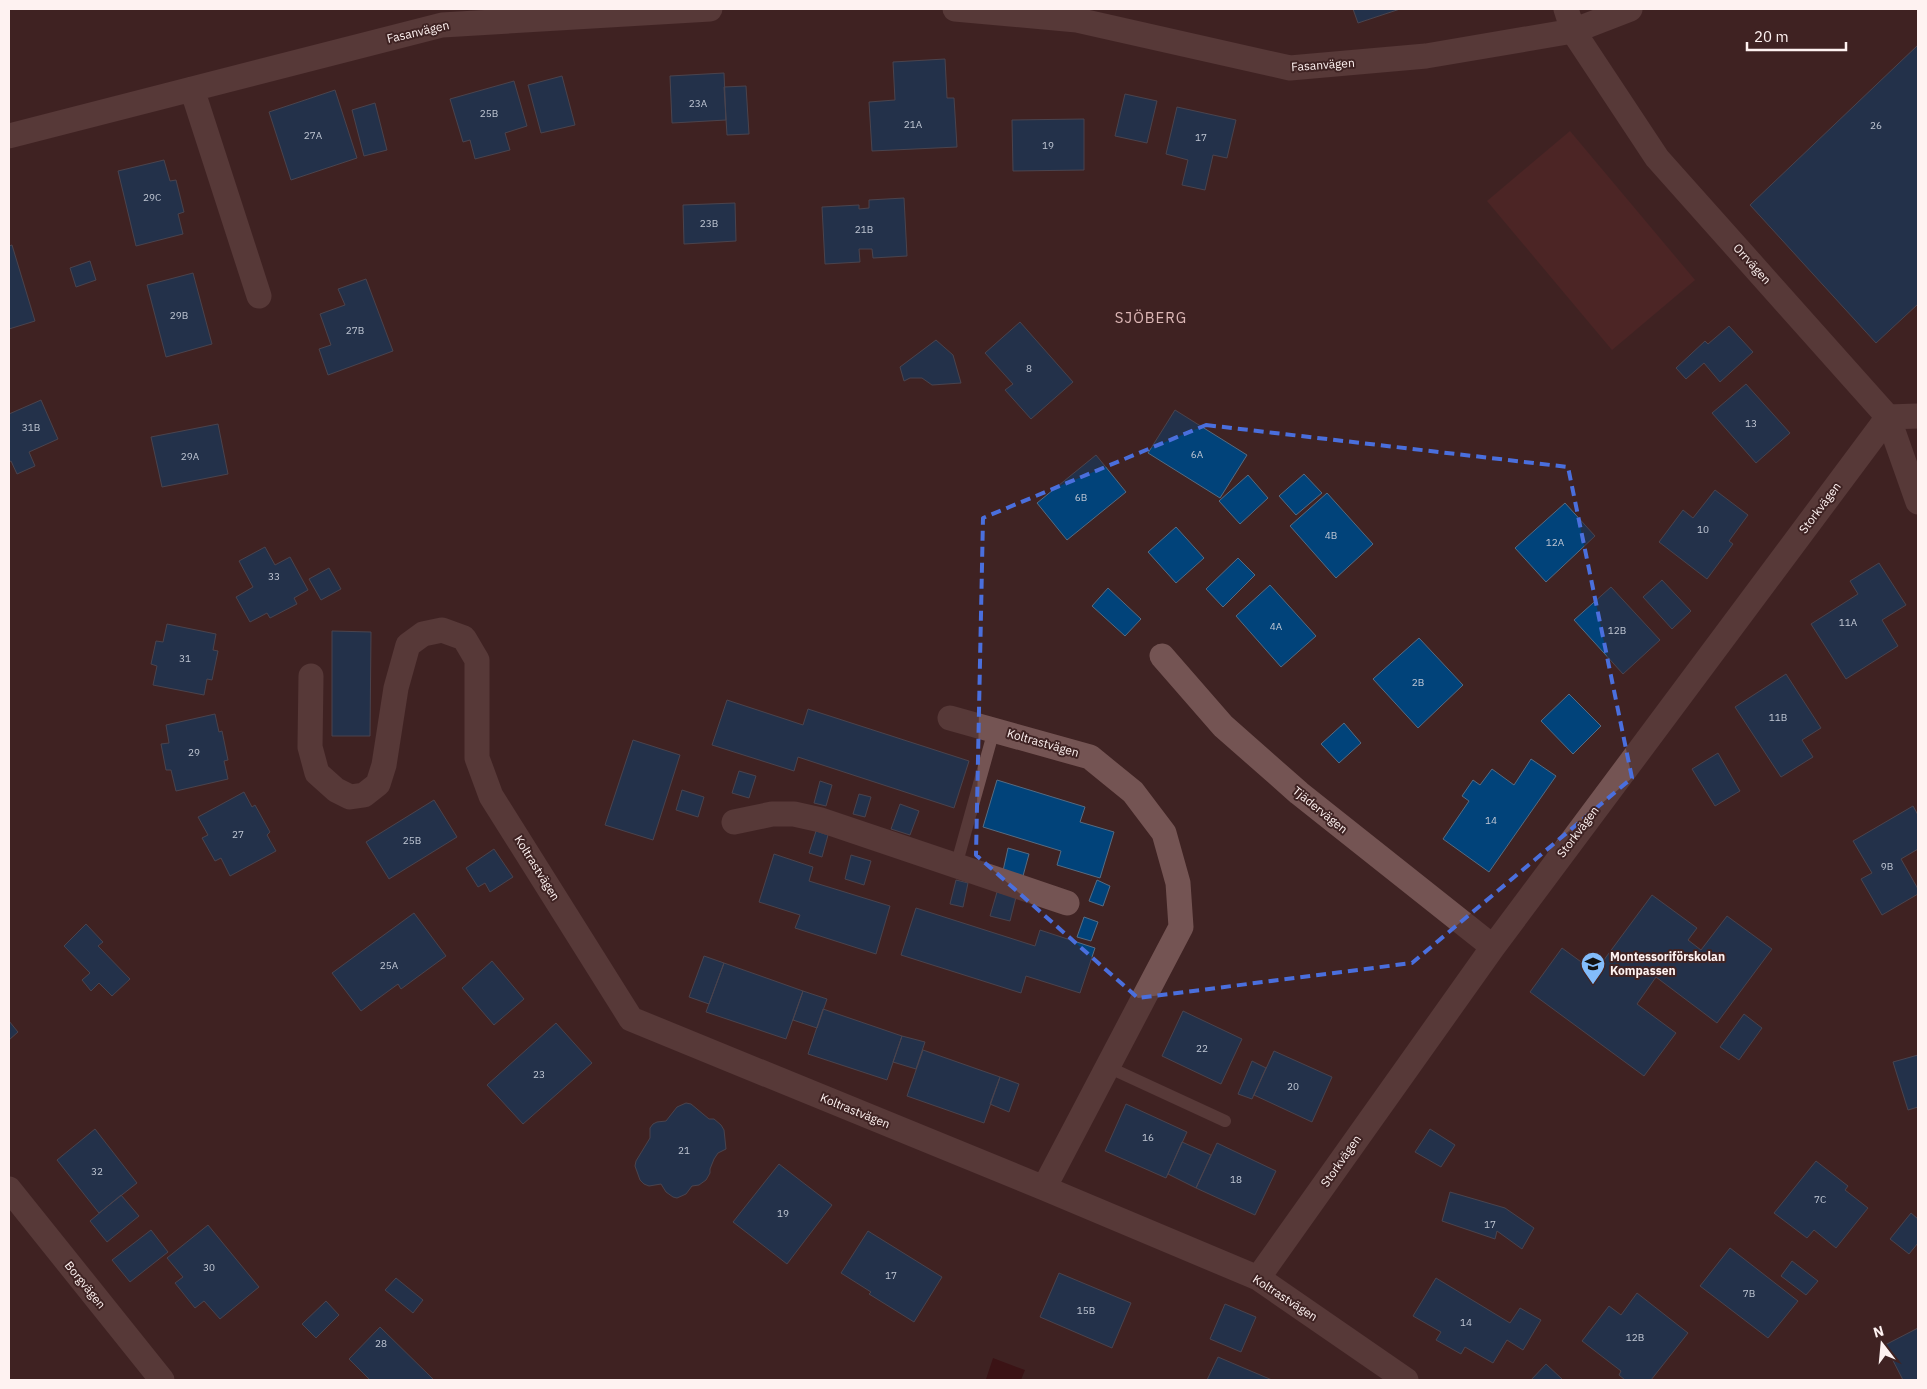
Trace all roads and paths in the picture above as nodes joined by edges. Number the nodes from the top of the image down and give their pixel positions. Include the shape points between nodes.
1 (710, 9) edge
2 (955, 9) edge
3 (1630, 9) edge
4 (437, 17) edge
5 (1569, 20) edge
6 (192, 90) junction
7 (9, 136) edge
8 (259, 296) dead end
9 (1918, 416) edge
10 (1888, 417) junction
11 (1918, 502) edge
12 (1162, 656) dead end
13 (311, 676) dead end
14 (950, 718) dead end
15 (994, 730) junction
16 (734, 822) dead end
17 (956, 866) junction
18 (1066, 903) dead end
19 (1493, 947) junction
20 (1108, 1067) junction
21 (1225, 1121) dead end
22 (1044, 1188) junction
23 (9, 1189) edge
24 (1258, 1278) junction
25 (162, 1380) edge
26 (1406, 1380) edge

1 - 4 street, Fasanvägen
2 - 5 street, Fasanvägen via 1077,20 1290,68 1426,56
3 - 5 street, Fasanvägen
4 - 6 street, Fasanvägen
5 - 10 street, Orrvägen via 1657,158
6 - 7 street, Fasanvägen
6 - 8 street
9 - 10 street
10 - 11 street, Orrvägen
10 - 19 street, Storkvägen
12 - 19 street, Tjädervägen via 1223,726 1299,793
13 - 22 street, Koltrastvägen via 310,747 317,773 336,790 350,796 364,795 378,784 384,765 396,688 408,645 423,634 442,630 464,638 477,660 478,758 491,796 631,1019
14 - 15 street, Koltrastvägen
15 - 17 lane
15 - 20 street, Koltrastvägen via 1090,756 1133,792 1164,833 1178,883 1181,926
16 - 17 street via 772,814 794,814 821,820
17 - 18 street
19 - 24 street, Storkvägen
20 - 21 lane
20 - 22 street, Koltrastvägen
22 - 24 street, Koltrastvägen
23 - 25 street, Borgvägen
24 - 26 street, Koltrastvägen

